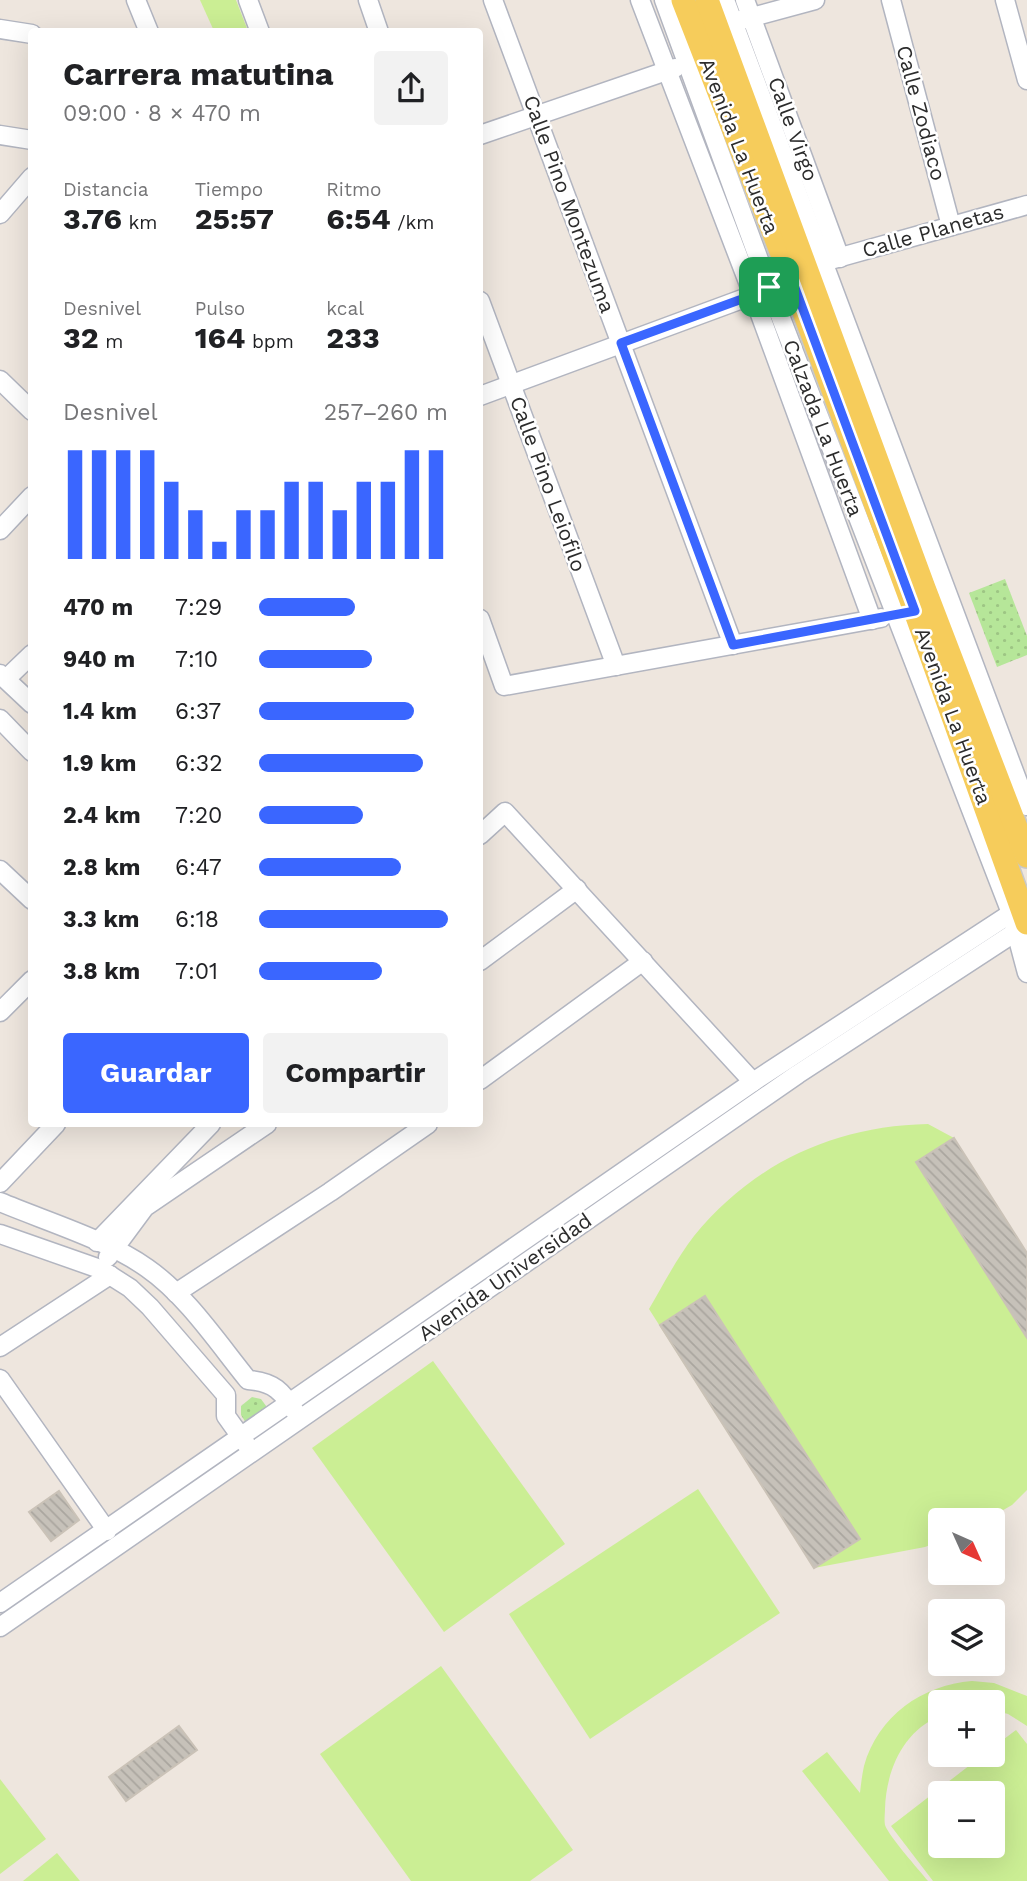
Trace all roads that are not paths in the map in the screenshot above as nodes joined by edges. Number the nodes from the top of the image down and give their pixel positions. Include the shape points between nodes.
1 (136, 0) edge
2 (248, 0) edge
3 (368, 0) edge
4 (493, 0) edge
5 (640, 0) edge
6 (664, 0) edge
7 (683, 0) edge
8 (707, 0) edge
9 (725, 0) edge
10 (745, 0) edge
11 (815, 0) edge
12 (891, 0) edge
13 (1005, 0) edge
14 (752, 18) junction
15 (725, 24) junction
16 (147, 28) edge
17 (258, 28) edge
18 (378, 28) edge
19 (0, 29) edge
20 (28, 33) edge
21 (696, 60) junction
22 (666, 72) junction
23 (1027, 80) edge
24 (535, 114) junction
25 (483, 134) edge
26 (0, 135) edge
27 (28, 139) edge
28 (28, 182) edge
29 (1027, 205) edge
30 (0, 214) edge
31 (951, 226) junction
32 (815, 267) junction
33 (761, 291) junction
34 (483, 309) edge
35 (621, 343) junction
36 (0, 380) edge
37 (510, 384) junction
38 (483, 395) edge
39 (28, 407) edge
40 (28, 500) edge
41 (0, 530) edge
42 (905, 613) junction
43 (872, 620) junction
44 (483, 627) edge
45 (733, 645) junction
46 (28, 657) edge
47 (616, 666) junction
48 (3, 677) edge
49 (28, 700) edge
50 (0, 719) edge
51 (28, 748) edge
52 (1027, 806) edge
53 (483, 832) edge
54 (1027, 856) edge
55 (0, 870) edge
56 (581, 894) junction
57 (28, 896) edge
58 (1022, 919) edge
59 (483, 959) edge
60 (643, 961) junction
61 (1027, 973) edge
62 (28, 984) edge
63 (0, 1012) edge
64 (483, 1078) edge
65 (753, 1082) junction
66 (53, 1127) edge
67 (208, 1127) edge
68 (262, 1127) edge
69 (424, 1127) edge
70 (0, 1183) edge
71 (0, 1202) edge
72 (141, 1203) junction
73 (0, 1234) edge
74 (106, 1245) junction
75 (105, 1272) junction
76 (176, 1293) junction
77 (0, 1347) edge
78 (0, 1379) edge
79 (290, 1404) junction
80 (300, 1420) junction
81 (240, 1437) junction
82 (252, 1453) junction
83 (107, 1531) junction
84 (0, 1603) edge
85 (0, 1627) edge

1 - 16 street
2 - 17 street
3 - 18 street
4 - 24 street, Calle Pino Montezuma
5 - 22 street, Calzada La Huerta
6 - 21 street, Calzada La Huerta
7 - 21 main road, Avenida La Huerta
8 - 15 main road, Avenida La Huerta
9 - 15 street
10 - 14 street, Calle Virgo
11 - 14 street
12 - 31 street, Calle Zodiaco
13 - 23 street
14 - 15 street
14 - 32 street, Calle Virgo
15 - 32 main road, Avenida La Huerta
19 - 20 street
21 - 22 street
21 - 32 main road, Avenida La Huerta
21 - 33 street, Calzada La Huerta
22 - 24 street
22 - 33 street, Calzada La Huerta
24 - 25 street
24 - 35 street, Calle Pino Montezuma
26 - 27 street
28 - 30 street
29 - 31 street, Calle Planetas
31 - 32 street, Calle Planetas
32 - 33 street, Calle Planetas
32 - 42 main road, Avenida La Huerta
32 - 52 street
32 - 54 main road, Avenida La Huerta via 924,589
33 - 35 street, Calle Planetas
33 - 42 street, Calzada La Huerta
33 - 43 street, Calzada La Huerta
34 - 37 street, Calle Pino Leiofilo
35 - 37 street, Calle Planetas
35 - 45 street, Calle Pino Montezuma
36 - 39 street
37 - 38 street, Calle Planetas
37 - 47 street, Calle Pino Leiofilo
40 - 41 street
42 - 43 street
42 - 58 main road, Avenida La Huerta
43 - 45 street
44 - 47 street via 504,686
45 - 47 street
46 - 48 street
48 - 49 street
50 - 51 street
53 - 56 street via 505,813
55 - 57 street
56 - 59 street
56 - 60 street
58 - 61 street
58 - 65 street, Avenida Universidad
58 - 80 street, Avenida Universidad
60 - 64 street
60 - 65 street
62 - 63 street
65 - 79 street, Avenida Universidad
66 - 70 street
67 - 72 street
68 - 72 street
69 - 76 street
71 - 74 street
72 - 74 street
73 - 75 street
74 - 75 street
74 - 76 street via 148,1268
75 - 77 street
75 - 81 street via 150,1307 226,1395 226,1416
76 - 79 street via 248,1380 274,1386
78 - 83 street
79 - 80 street
79 - 81 street, Avenida Universidad
80 - 82 street, Avenida Universidad
81 - 82 street
81 - 83 street, Avenida Universidad
82 - 85 street, Avenida Universidad
83 - 84 street, Avenida Universidad

